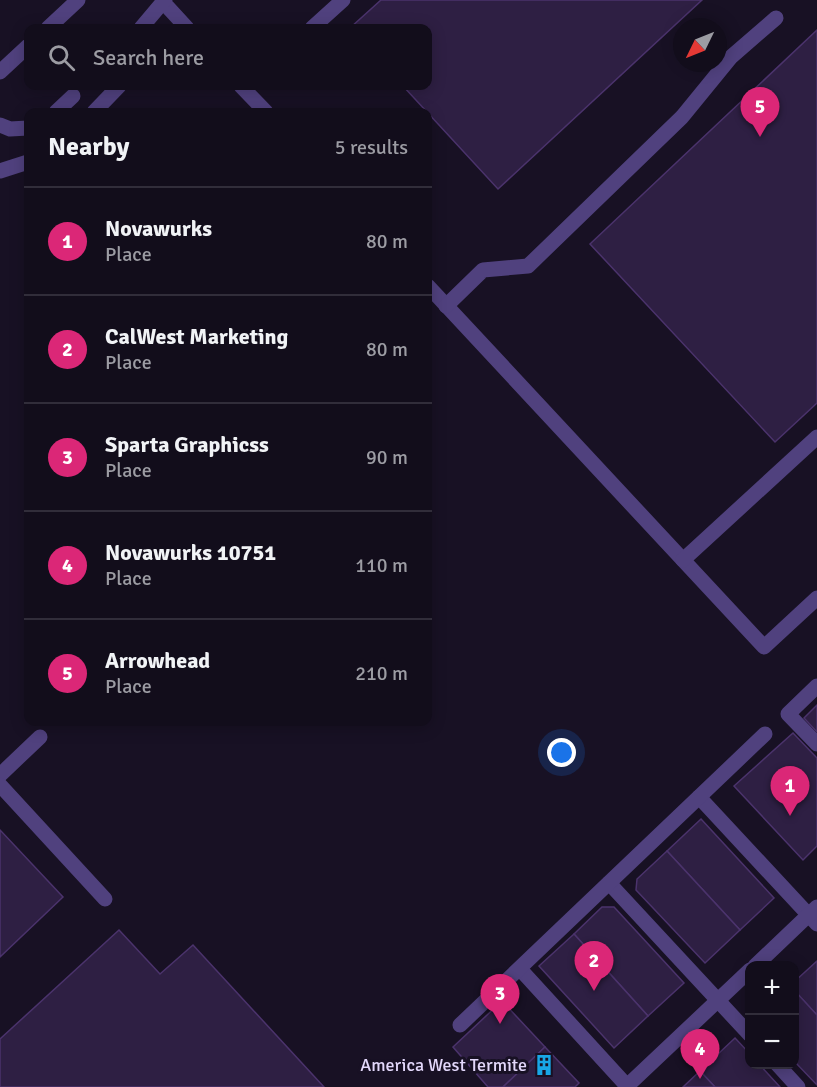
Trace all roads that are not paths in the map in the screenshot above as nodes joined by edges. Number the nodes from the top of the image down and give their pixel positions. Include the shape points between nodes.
1 (78, 0) edge
2 (343, 0) edge
3 (164, 1) edge
4 (776, 18) dead end
5 (52, 24) edge
6 (144, 24) edge
7 (184, 24) edge
8 (316, 24) edge
9 (24, 50) edge
10 (0, 72) edge
11 (115, 90) edge
12 (248, 90) edge
13 (73, 96) dead end
14 (60, 108) edge
15 (98, 108) edge
16 (263, 108) edge
17 (0, 125) edge
18 (24, 129) edge
19 (24, 163) edge
20 (0, 171) edge
21 (432, 290) edge
22 (446, 306) junction
23 (817, 437) edge
24 (683, 560) junction
25 (817, 598) edge
26 (817, 686) edge
27 (765, 734) dead end
28 (40, 737) dead end
29 (817, 744) edge
30 (0, 775) edge
31 (0, 785) edge
32 (699, 797) junction
33 (609, 883) junction
34 (105, 899) dead end
35 (814, 915) edge
36 (761, 961) edge
37 (520, 969) junction
38 (745, 975) edge
39 (718, 1000) junction
40 (460, 1025) dead end
41 (745, 1030) edge
42 (781, 1069) edge
43 (627, 1087) edge
44 (798, 1087) edge

1 - 5 street
2 - 8 street
3 - 6 street
3 - 7 street
4 - 22 street via 731,57 682,117 528,266 483,270
9 - 10 street
11 - 15 street
12 - 16 street
13 - 14 street
17 - 18 street
19 - 20 street
21 - 22 street
22 - 24 street
23 - 24 street
24 - 25 street via 764,647
26 - 29 street via 788,714
27 - 32 street
28 - 30 street
31 - 34 street
32 - 33 street
32 - 35 street
33 - 37 street
33 - 39 street
35 - 36 street
37 - 40 street
37 - 43 street
38 - 39 street
39 - 41 street
39 - 43 street
42 - 44 street

